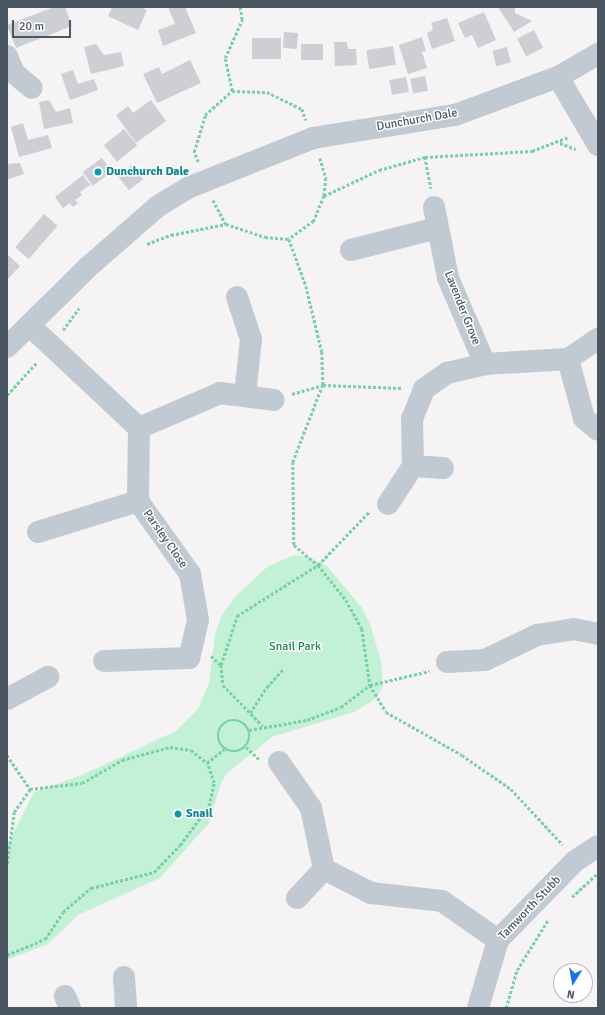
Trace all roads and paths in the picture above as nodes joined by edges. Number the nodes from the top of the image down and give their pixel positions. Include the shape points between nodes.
1 (240, 7) edge
2 (598, 54) edge
3 (7, 56) edge
4 (558, 77) junction
5 (32, 88) dead end
6 (232, 91) junction
7 (592, 136) edge
8 (314, 138) junction
9 (425, 157) junction
10 (204, 181) junction
11 (324, 196) junction
12 (434, 207) joint
13 (226, 224) junction
14 (437, 228) junction
15 (289, 239) junction
16 (140, 247) dead end
17 (351, 250) dead end
18 (237, 297) dead end
19 (80, 306) dead end
20 (29, 325) junction
21 (598, 339) edge
22 (52, 346) junction
23 (7, 347) edge
24 (568, 359) junction
25 (485, 364) junction
26 (323, 385) junction
27 (424, 389) junction
28 (7, 395) edge
29 (245, 395) junction
30 (274, 400) joint
31 (139, 428) junction
32 (598, 430) edge
33 (412, 466) junction
34 (443, 468) dead end
35 (138, 502) junction
36 (388, 504) joint
37 (38, 532) dead end
38 (318, 566) junction
39 (598, 634) edge
40 (193, 642) junction
41 (104, 660) dead end
42 (447, 662) joint
43 (221, 665) junction
44 (283, 670) dead end
45 (48, 677) dead end
46 (370, 685) junction
47 (7, 699) edge
48 (250, 713) junction
49 (264, 726) junction
50 (249, 730) junction
51 (224, 749) junction
52 (7, 754) edge
53 (279, 762) dead end
54 (207, 763) junction
55 (30, 789) junction
56 (598, 846) edge
57 (575, 861) junction
58 (7, 864) edge
59 (324, 868) junction
60 (598, 873) edge
61 (590, 879) junction
62 (297, 898) dead end
63 (569, 899) dead end
64 (554, 915) dead end
65 (498, 940) junction
66 (7, 955) edge
67 (124, 977) dead end
68 (126, 1008) edge
69 (478, 1008) edge
70 (506, 1008) edge

1 - 6 path via 242,20 225,58
2 - 4 street, Dunchurch Dale
3 - 5 street via 14,73
4 - 7 street
4 - 8 street, Dunchurch Dale via 455,115
6 - 8 path via 267,92 302,109
6 - 10 path via 205,115 194,152
7 - 9 path via 532,151
8 - 10 street, Dunchurch Dale
8 - 11 path via 326,178
9 - 11 path via 379,170
9 - 12 path
10 - 13 path
10 - 20 street, Dunchurch Dale via 158,206 87,268
11 - 15 path via 314,221
12 - 14 street, Lavender Grove
13 - 15 path via 265,237
13 - 16 path via 171,235
14 - 17 street
14 - 25 street, Lavender Grove via 448,278
15 - 26 path via 306,286 322,352
18 - 29 street via 251,339
19 - 22 path
20 - 22 street
20 - 23 street, Dunchurch Dale
21 - 24 street
22 - 28 path
22 - 31 street
24 - 25 street
24 - 32 street via 584,418
25 - 27 street via 447,373
26 - 27 path
26 - 30 path
26 - 38 path via 294,462 294,544
27 - 33 street via 412,419
29 - 30 street
29 - 31 street via 220,393
31 - 35 street, Parsley Close
33 - 34 street
33 - 36 street
35 - 37 street, Parsley Close
35 - 40 street, Parsley Close via 190,574 198,620
36 - 38 path via 375,506
38 - 43 path via 238,616
38 - 46 path via 346,600 362,629
39 - 42 street via 573,629 537,635 485,660
40 - 41 street, Parsley Close via 189,658
40 - 43 path
42 - 46 path via 445,672 428,671
43 - 48 path via 223,685
44 - 48 path via 266,686
45 - 47 street
46 - 49 path via 341,707 307,720
46 - 57 path via 386,712 462,755 510,789
48 - 49 path
49 - 50 path
50 - 51 path via 250,739 244,749 235,752
50 - 51 path via 238,720 226,722 218,734
51 - 54 path
52 - 55 path
53 - 59 street via 311,808
54 - 55 path via 191,750 170,747 122,760 82,783
54 - 66 path via 214,783 209,806 180,845 154,872 91,888 63,912 45,939
55 - 58 path via 14,812
56 - 57 street, Tamworth Stubb
57 - 61 path
57 - 65 street, Tamworth Stubb
59 - 62 street
59 - 65 street via 371,893 442,901
60 - 61 path
61 - 63 path
64 - 70 path via 517,970
65 - 69 street, Tamworth Stubb
67 - 68 street

